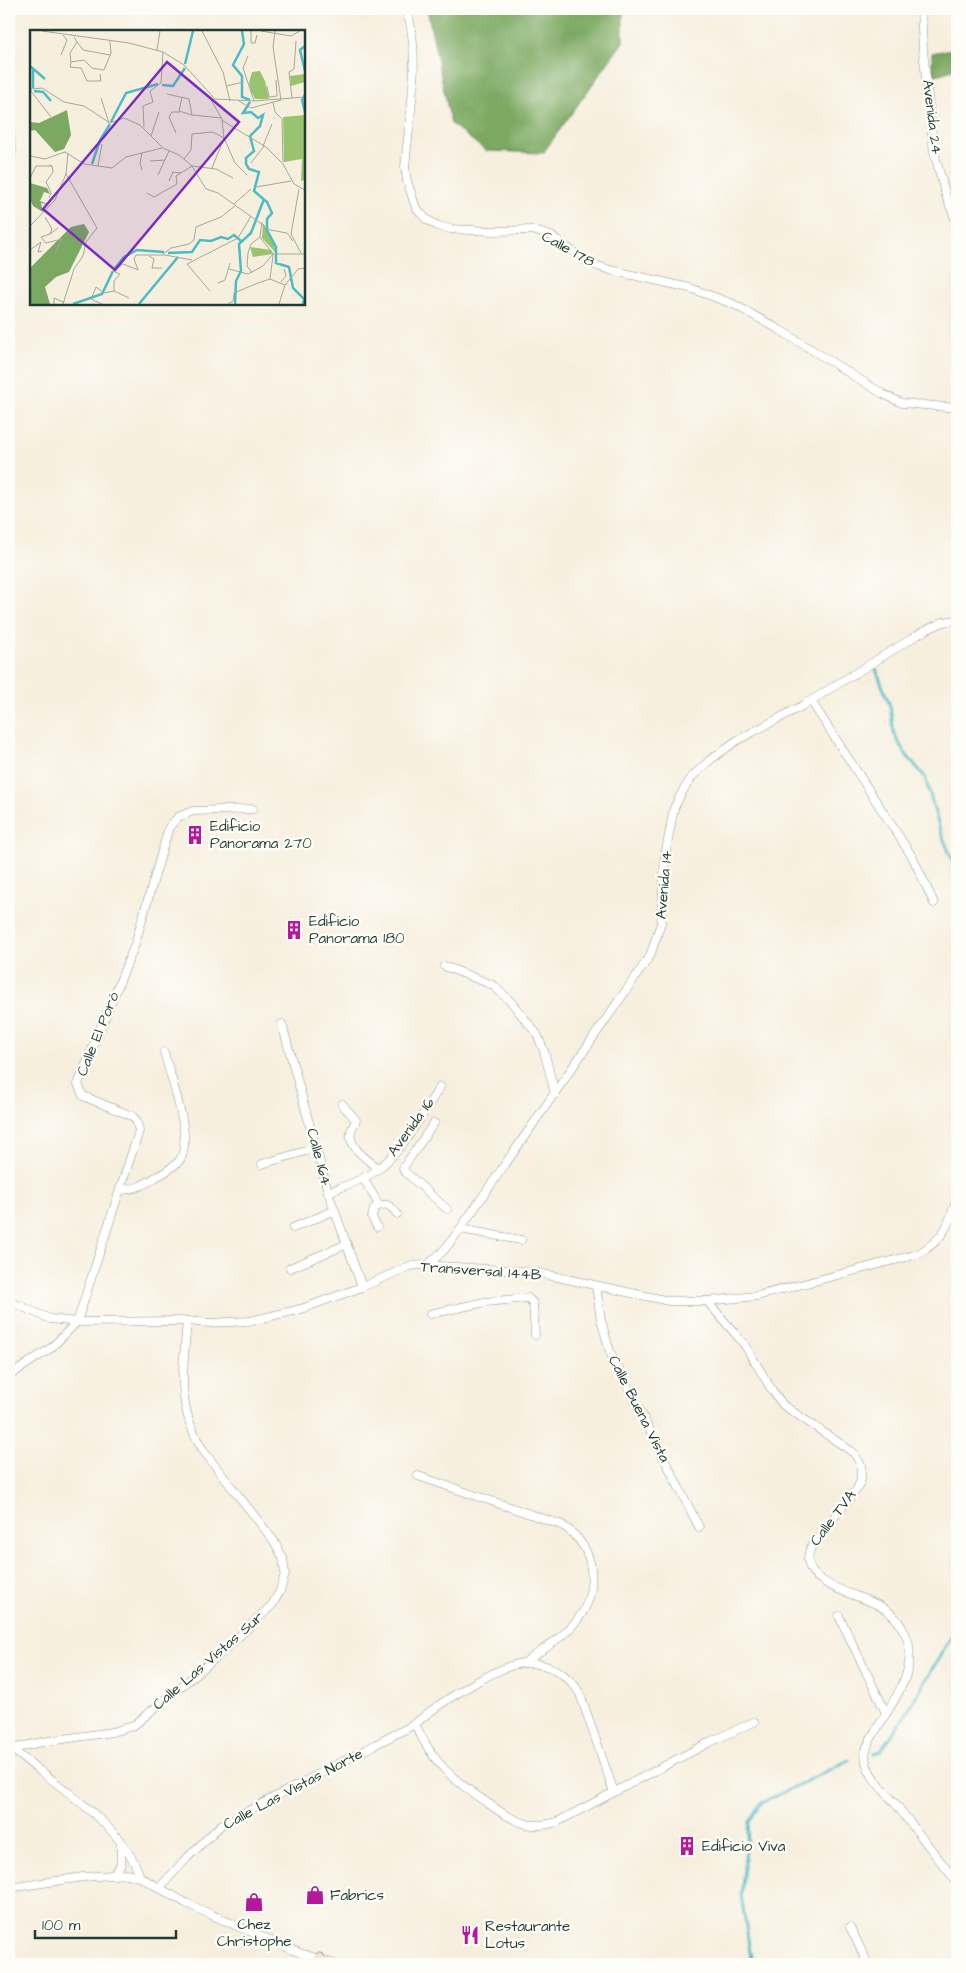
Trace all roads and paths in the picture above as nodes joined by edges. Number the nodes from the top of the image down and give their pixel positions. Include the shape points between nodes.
1 (406, 9) edge
2 (921, 9) edge
3 (957, 223) edge
4 (957, 408) edge
5 (957, 620) edge
6 (811, 701) junction
7 (253, 809) dead end
8 (934, 903) dead end
9 (444, 966) dead end
10 (282, 1024) dead end
11 (164, 1052) dead end
12 (440, 1088) dead end
13 (555, 1094) junction
14 (342, 1104) dead end
15 (418, 1121) junction
16 (316, 1148) junction
17 (262, 1164) dead end
18 (378, 1168) junction
19 (362, 1178) junction
20 (121, 1190) junction
21 (328, 1192) junction
22 (957, 1199) edge
23 (379, 1205) junction
24 (448, 1209) dead end
25 (335, 1210) junction
26 (397, 1214) dead end
27 (377, 1226) dead end
28 (293, 1228) dead end
29 (460, 1229) junction
30 (521, 1240) dead end
31 (347, 1244) junction
32 (428, 1265) junction
33 (290, 1268) dead end
34 (596, 1286) junction
35 (362, 1287) junction
36 (707, 1301) junction
37 (9, 1302) edge
38 (430, 1314) dead end
39 (187, 1321) junction
40 (77, 1322) junction
41 (535, 1336) dead end
42 (9, 1376) edge
43 (418, 1476) dead end
44 (699, 1527) dead end
45 (839, 1616) dead end
46 (524, 1662) junction
47 (886, 1713) junction
48 (754, 1722) dead end
49 (415, 1724) junction
50 (9, 1738) edge
51 (10, 1748) edge
52 (614, 1792) junction
53 (121, 1844) junction
54 (113, 1875) junction
55 (140, 1877) junction
56 (957, 1882) edge
57 (9, 1888) edge
58 (160, 1888) junction
59 (850, 1927) dead end
60 (322, 1962) edge
61 (335, 1964) edge
62 (868, 1964) edge

1 - 4 street, Calle 178 via 411,22 414,67 406,181 416,208 426,219 450,229 532,230 551,236 589,263 690,288 733,304 902,403
2 - 3 street, Avenida 24 via 934,152
5 - 6 street, Avenida 14 via 924,630
6 - 8 street via 913,858
6 - 13 street, Avenida 14 via 736,741 692,777 682,792 674,808 665,856 661,923 650,956
7 - 20 street, Calle El Poró via 193,811 178,817 168,827 135,944 78,1084 82,1096 132,1116 138,1126 140,1131
9 - 13 street via 493,984 511,1002 537,1034
10 - 16 street, Calle 164
11 - 20 street via 185,1133 185,1148 179,1160 164,1173 136,1189
12 - 15 street, Avenida 16
13 - 29 street, Avenida 14
14 - 18 street via 356,1120 351,1138 358,1152
15 - 18 street, Avenida 16
15 - 24 street via 431,1126 404,1171
16 - 17 street
16 - 21 street, Calle 164
18 - 19 street, Avenida 16
19 - 21 street, Avenida 16
19 - 23 street
20 - 40 street, Calle El Poró
21 - 25 street, Calle 164
22 - 36 street, Transversal 144B via 941,1237 918,1254 757,1296
23 - 26 street via 388,1204
23 - 27 street via 372,1212
25 - 28 street
25 - 31 street, Calle 164
29 - 30 street
29 - 32 street, Avenida 14
31 - 33 street
31 - 35 street, Calle 164
32 - 34 street, Transversal 144B via 534,1272
32 - 35 street, Transversal 144B via 410,1266
34 - 36 street, Transversal 144B via 669,1301
34 - 44 street, Calle Buena Vista via 610,1352
35 - 39 street, Transversal 144B via 250,1321
36 - 47 street, Calle TVA via 744,1344 783,1405 854,1452 861,1465 857,1489 814,1542 806,1562 814,1575 831,1586 881,1606 894,1615 906,1634 910,1650 908,1672
37 - 40 street, Transversal 144B via 50,1319
38 - 41 street via 485,1302 528,1298 533,1303
39 - 40 street, Transversal 144B
39 - 51 street, Calle Las Vistas Sur via 182,1385 186,1414 205,1453 274,1541 283,1558 285,1574 280,1591 272,1606 218,1656 133,1726
40 - 42 street via 51,1348
43 - 46 street via 562,1526 571,1531 587,1553 593,1581 590,1600 584,1611 564,1633
45 - 47 street
46 - 49 street, Calle Las Vistas Norte via 480,1681 426,1713
46 - 52 street via 557,1671 574,1684
47 - 56 street, Calle TVA via 867,1746 867,1767
48 - 52 street
49 - 52 street via 430,1752 452,1778 501,1812 527,1824 558,1822
49 - 58 street, Calle Las Vistas Norte via 221,1825
50 - 51 street
51 - 53 street via 88,1809
53 - 54 street via 121,1864
53 - 55 street
54 - 55 street
54 - 57 street
55 - 58 street
58 - 60 street via 212,1915
59 - 62 street
60 - 61 street

